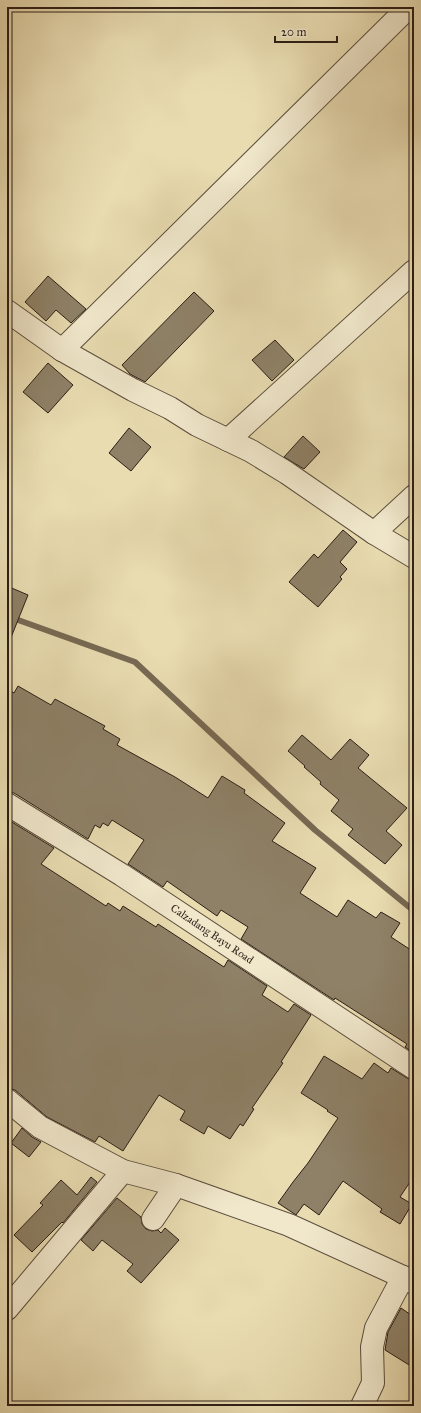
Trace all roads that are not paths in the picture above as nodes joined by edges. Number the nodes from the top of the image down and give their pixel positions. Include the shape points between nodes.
1 (409, 7) edge
2 (414, 271) edge
3 (7, 311) edge
4 (62, 350) junction
5 (228, 440) junction
6 (414, 496) edge
7 (374, 533) junction
8 (414, 557) edge
9 (7, 804) edge
10 (414, 1068) edge
11 (7, 1100) edge
12 (123, 1171) junction
13 (176, 1184) junction
14 (153, 1219) dead end
15 (408, 1280) edge
16 (7, 1309) edge
17 (362, 1406) edge

1 - 4 street
2 - 5 street
3 - 4 street
4 - 5 street
5 - 7 street via 287,473
6 - 7 street
7 - 8 street
9 - 10 street, Calzadang Bayu Road via 122,875
11 - 12 street via 40,1127
12 - 13 street
12 - 16 street
13 - 14 street
13 - 15 street via 289,1225
15 - 17 street via 376,1328 372,1347 373,1384

